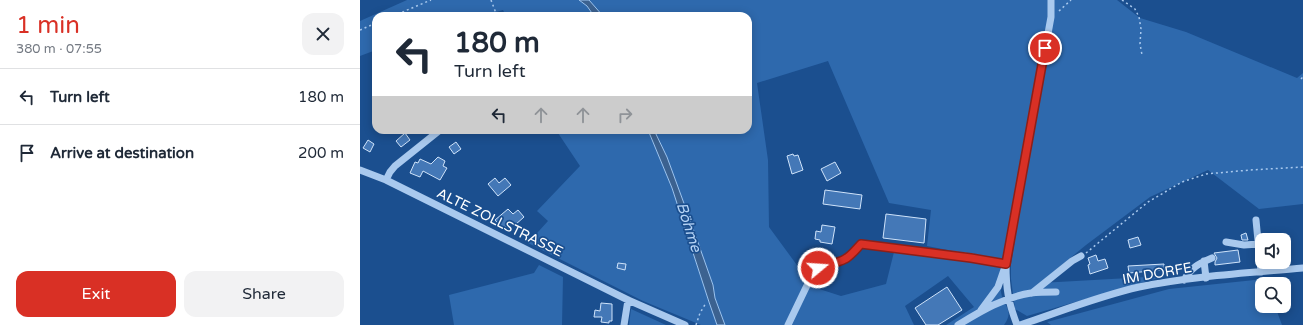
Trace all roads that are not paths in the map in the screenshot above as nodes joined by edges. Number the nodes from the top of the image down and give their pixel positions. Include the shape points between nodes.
1 (1051, 0) edge
2 (432, 134) edge
3 (360, 170) edge
4 (386, 180) junction
5 (1256, 220) dead end
6 (1258, 233) edge
7 (1226, 242) dead end
8 (1255, 244) edge
9 (1081, 256) road end
10 (1212, 258) dead end
11 (1204, 261) junction
12 (1006, 264) junction
13 (1303, 268) edge
14 (1261, 269) edge
15 (1261, 272) junction
16 (1206, 278) junction
17 (1184, 280) junction
18 (1056, 292) dead end
19 (1032, 293) junction
20 (1008, 299) junction
21 (628, 300) junction
22 (981, 310) junction
23 (624, 325) edge
24 (685, 325) edge
25 (788, 325) edge
26 (958, 325) edge
27 (1018, 325) edge

1 - 12 street via 1051,17
2 - 4 street via 395,166
3 - 4 street, ALTE ZOLLSTRASSE
4 - 21 street, ALTE ZOLLSTRASSE
5 - 6 street
7 - 8 street
9 - 19 street
10 - 11 street
11 - 16 street
11 - 17 street via 1190,270
12 - 20 street
12 - 22 street via 998,287
12 - 25 street via 861,244 846,259 818,268 812,275
13 - 15 street, IM DORFE
14 - 15 street
15 - 16 street, IM DORFE
16 - 17 street, IM DORFE
17 - 27 street, IM DORFE via 1118,293
18 - 19 street
19 - 20 street
20 - 22 street
20 - 27 street
21 - 23 street
21 - 24 street
22 - 26 street

